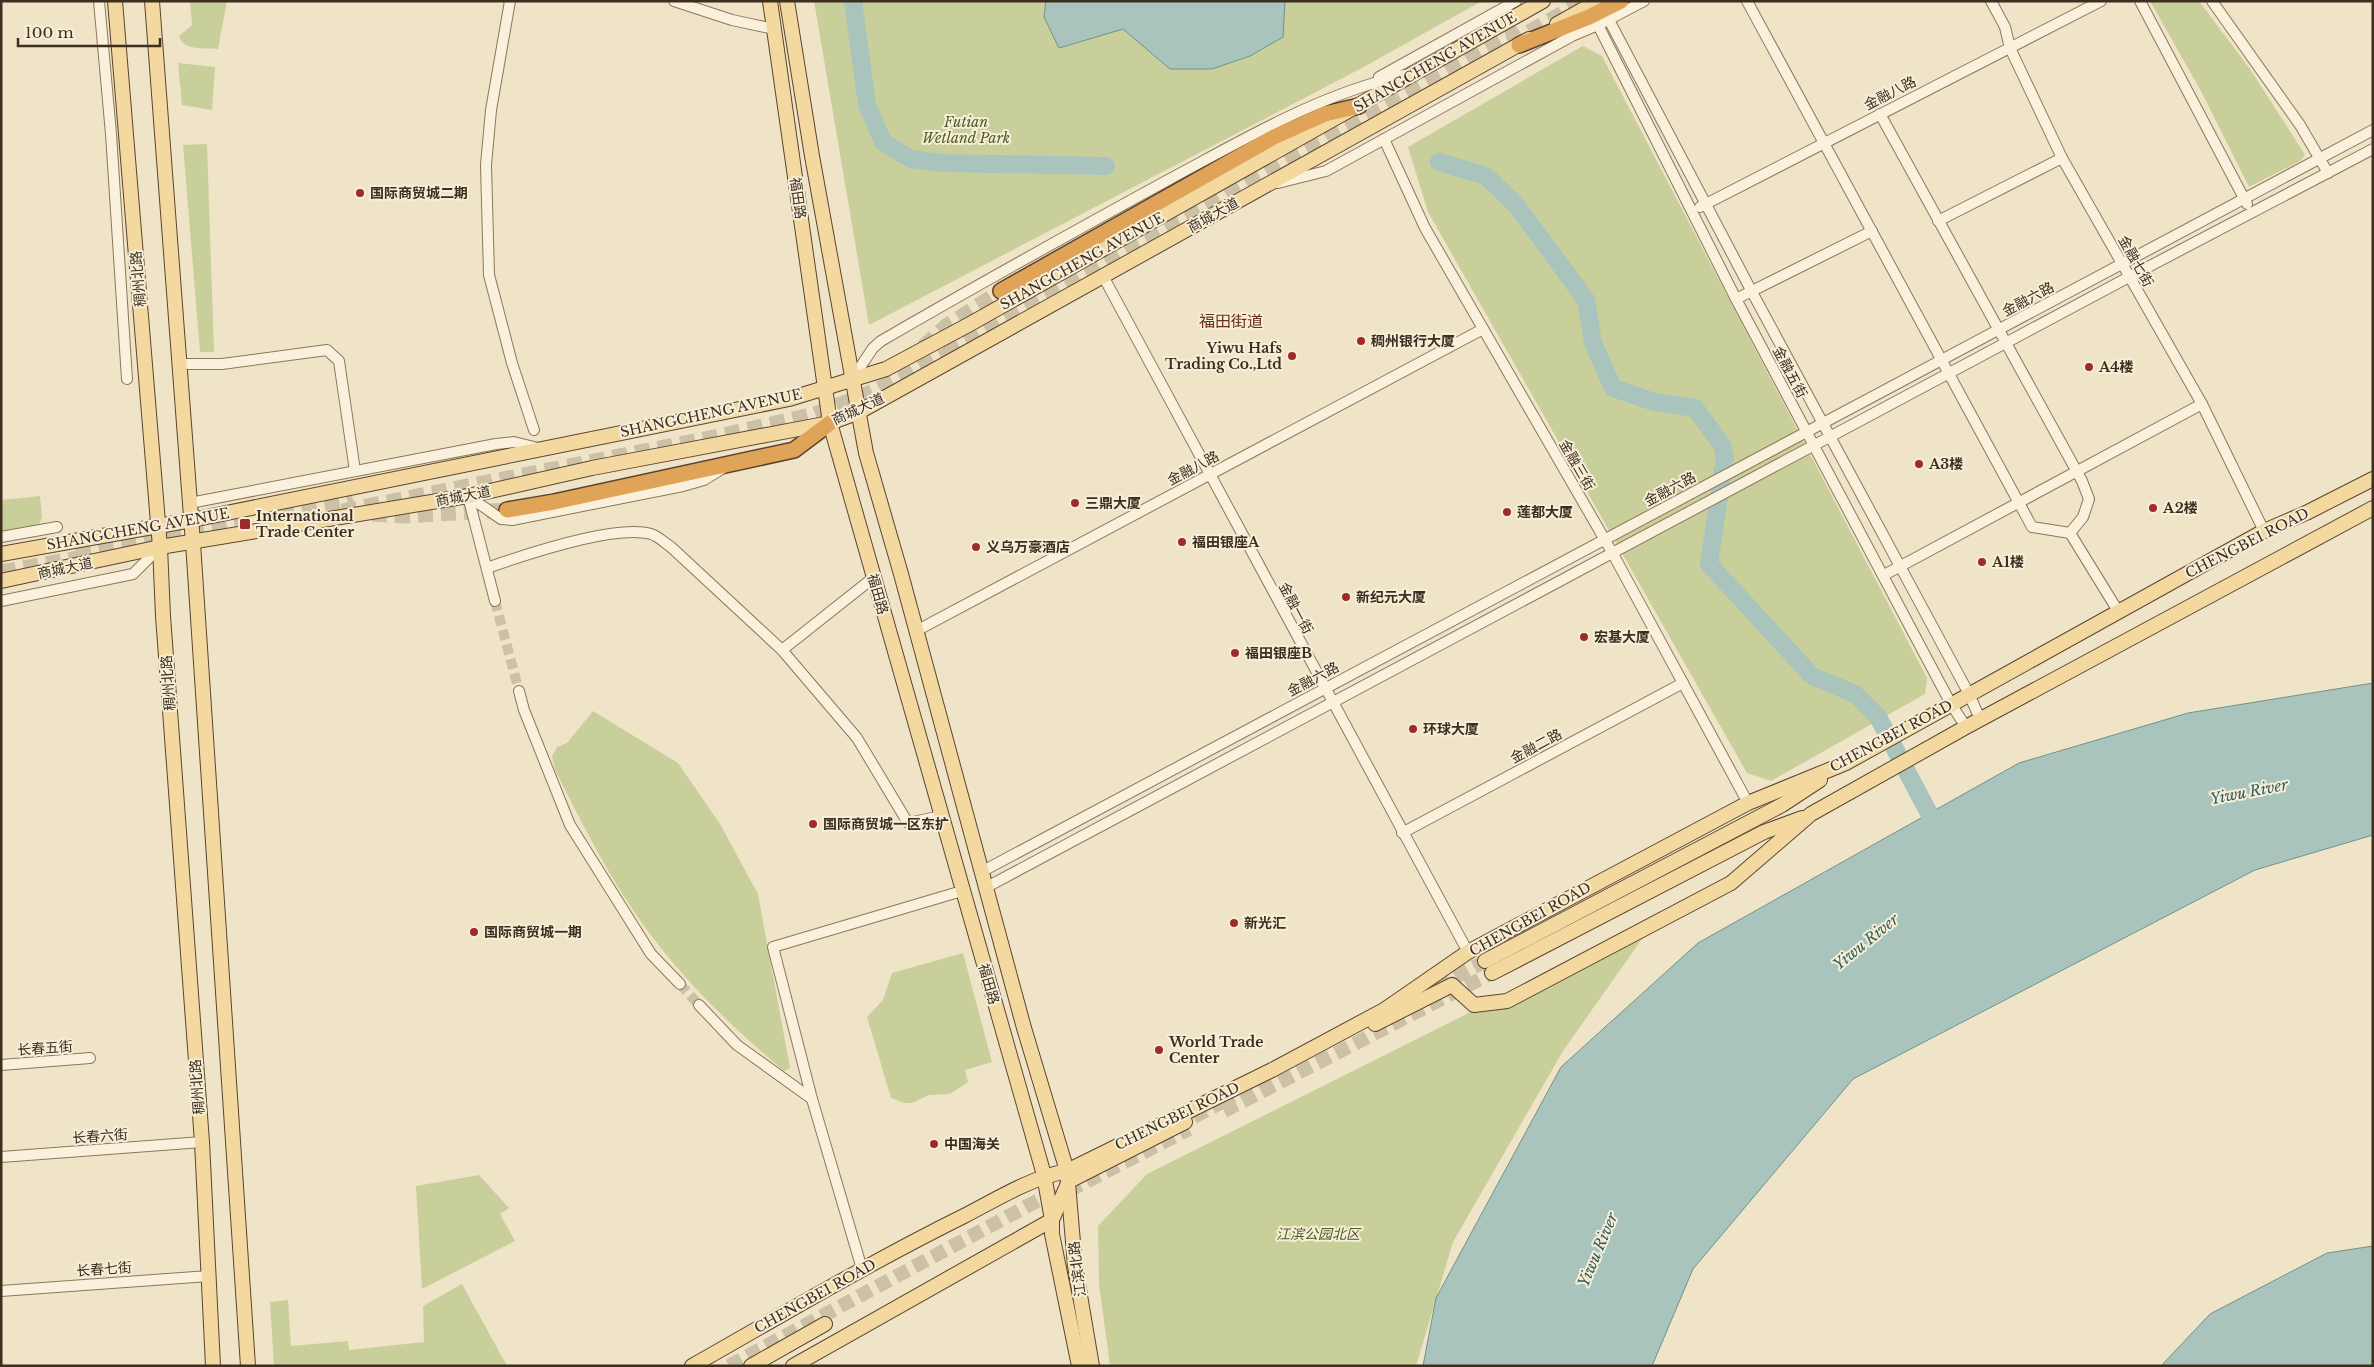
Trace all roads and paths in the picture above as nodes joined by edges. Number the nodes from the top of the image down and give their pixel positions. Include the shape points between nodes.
1 (99, 1) edge
2 (115, 1) edge
3 (152, 1) edge
4 (510, 1) edge
5 (674, 1) edge
6 (770, 1) edge
7 (787, 1) edge
8 (1516, 1) edge
9 (1543, 1) edge
10 (1598, 1) edge
11 (1621, 1) edge
12 (1644, 1) edge
13 (1747, 1) edge
14 (1991, 1) edge
15 (2101, 1) edge
16 (2140, 1) edge
17 (2212, 1) edge
18 (1609, 20) junction
19 (1598, 26) junction
20 (774, 29) junction
21 (1519, 45) junction
22 (2010, 48) junction
23 (1418, 73) junction
24 (1368, 84) junction
25 (1360, 106) junction
26 (1880, 114) junction
27 (2373, 130) edge
28 (1384, 139) junction
29 (1823, 143) junction
30 (2373, 149) edge
31 (2062, 158) junction
32 (2319, 159) junction
33 (2328, 173) junction
34 (1267, 185) junction
35 (2244, 199) junction
36 (1706, 204) junction
37 (1693, 212) junction
38 (2252, 212) junction
39 (1938, 221) junction
40 (1872, 231) junction
41 (2122, 264) junction
42 (1103, 276) junction
43 (2129, 277) junction
44 (1001, 291) tunnel mouth
45 (1752, 292) junction
46 (1736, 299) junction
47 (1483, 329) junction
48 (1998, 330) junction
49 (2006, 343) junction
50 (1941, 361) junction
51 (179, 364) junction
52 (1948, 374) junction
53 (853, 378) junction
54 (127, 379) dead end
55 (824, 387) junction
56 (2202, 404) junction
57 (858, 412) junction
58 (830, 423) junction
59 (1823, 424) junction
60 (534, 430) dead end
61 (1807, 432) junction
62 (1830, 438) junction
63 (1814, 447) junction
64 (542, 449) junction
65 (735, 462) junction
66 (356, 471) junction
67 (2076, 471) junction
68 (1210, 475) junction
69 (2373, 479) edge
70 (468, 496) junction
71 (190, 503) junction
72 (2018, 503) junction
73 (2373, 508) edge
74 (507, 510) tunnel mouth
75 (192, 520) junction
76 (158, 525) junction
77 (56, 527) dead end
78 (2264, 531) junction
79 (2070, 533) junction
80 (1, 537) edge
81 (1604, 540) junction
82 (193, 543) junction
83 (160, 547) junction
84 (1, 554) edge
85 (1613, 554) junction
86 (1900, 567) junction
87 (487, 568) junction
88 (1884, 575) junction
89 (873, 578) junction
90 (1, 581) edge
91 (1, 601) edge
92 (495, 601) tunnel mouth
93 (2118, 612) junction
94 (916, 631) junction
95 (782, 650) junction
96 (1683, 683) junction
97 (1324, 688) junction
98 (519, 691) tunnel mouth
99 (1969, 694) junction
100 (1332, 704) junction
101 (1951, 704) junction
102 (1980, 719) junction
103 (1966, 727) junction
104 (1846, 763) junction
105 (1748, 803) junction
106 (1811, 814) junction
107 (941, 816) junction
108 (1402, 833) junction
109 (981, 872) junction
110 (985, 888) junction
111 (962, 891) junction
112 (1468, 952) junction
113 (680, 984) tunnel mouth
114 (699, 1005) tunnel mouth
115 (90, 1058) dead end
116 (1, 1065) edge
117 (812, 1099) junction
118 (202, 1142) junction
119 (1, 1157) edge
120 (1044, 1175) junction
121 (1068, 1176) junction
122 (1052, 1220) junction
123 (862, 1269) junction
124 (208, 1276) junction
125 (1, 1291) edge
126 (825, 1324) dead end
127 (213, 1366) edge
128 (248, 1366) edge
129 (692, 1366) edge
130 (751, 1366) edge
131 (793, 1366) edge
132 (1079, 1366) edge
133 (1092, 1366) edge

1 - 54 street
2 - 76 main road, 稠州北路
3 - 51 main road
4 - 60 street via 490,110 486,165 489,275
5 - 20 street via 732,20
6 - 20 main road, 福田路
7 - 53 main road, 福田路
8 - 24 street
9 - 23 main road, SHANGCHENG AVENUE
10 - 21 main road, 商城大道
11 - 21 highway
12 - 18 street
13 - 29 street
14 - 22 street, 金融七街 via 2005,27
15 - 22 street, 金融八路
16 - 35 street
17 - 32 street via 2279,94
18 - 19 street
18 - 36 street, 金融五街
19 - 28 street via 1572,36
19 - 37 street, 金融五街
20 - 55 main road, 福田路
21 - 34 main road, 商城大道
22 - 26 street, 金融八路
22 - 31 street, 金融七街
23 - 24 street
23 - 25 main road, SHANGCHENG AVENUE
24 - 53 street via 1299,110 1032,254 881,341
25 - 44 highway via 1325,114 1274,137
25 - 53 main road, SHANGCHENG AVENUE via 886,369
26 - 29 street, 金融八路
26 - 39 street
27 - 32 street, 金融六路
28 - 34 street via 1326,171
28 - 47 street, 金融三街 via 1425,228
29 - 36 street, 金融八路
29 - 40 street
30 - 33 street, 金融六路
31 - 39 street
31 - 41 street, 金融七街
32 - 33 street
32 - 35 street, 金融六路
33 - 38 street, 金融六路
34 - 42 main road, 商城大道
35 - 38 street
35 - 41 street, 金融六路
36 - 37 street, 金融八路
36 - 45 street, 金融五街
37 - 46 street, 金融五街
38 - 43 street, 金融六路
39 - 48 street
40 - 45 street
40 - 50 street
41 - 43 street, 金融七街
41 - 48 street, 金融六路
42 - 57 main road, 商城大道
42 - 68 street, 金融一街
43 - 49 street, 金融六路
43 - 56 street, 金融七街
45 - 46 street
45 - 59 street, 金融五街
46 - 61 street, 金融五街
47 - 68 street, 金融八路
47 - 81 street, 金融三街
48 - 49 street
48 - 50 street, 金融六路
49 - 52 street, 金融六路
49 - 67 street
50 - 52 street
50 - 59 street, 金融六路
51 - 66 street via 222,364 327,350 339,361
51 - 71 main road
52 - 62 street, 金融六路
52 - 72 street
53 - 55 main road, SHANGCHENG AVENUE
53 - 57 main road, 福田路
55 - 58 main road, 福田路
55 - 64 main road, SHANGCHENG AVENUE via 789,399
56 - 67 street
56 - 78 street, 金融七街
57 - 58 main road, 商城大道
57 - 94 main road, 福田路 via 866,453
58 - 65 highway via 794,450
58 - 70 main road, 商城大道 via 592,468
58 - 89 main road, 福田路
59 - 61 street, 金融六路
59 - 62 street, 金融五街
61 - 63 street, 金融五街
61 - 81 street, 金融六路
62 - 63 street, 金融六路
62 - 86 street, 金融五街
63 - 85 street, 金融六路
63 - 88 street, 金融五街
64 - 66 street via 514,442 496,444
64 - 75 main road, SHANGCHENG AVENUE
65 - 70 street via 704,480 683,486 512,520 501,520
65 - 74 highway
66 - 71 street
67 - 72 street
67 - 79 street via 2089,499 2083,517
68 - 94 street, 金融八路
68 - 97 street, 金融一街
69 - 78 main road, CHENGBEI ROAD
70 - 82 main road, 商城大道
70 - 87 street
71 - 75 main road
72 - 79 street via 2032,527
72 - 86 street
73 - 102 main road, CHENGBEI ROAD
75 - 76 main road, SHANGCHENG AVENUE
75 - 82 main road
76 - 83 main road, 稠州北路
76 - 84 main road, SHANGCHENG AVENUE
77 - 80 street
78 - 93 main road, CHENGBEI ROAD
79 - 93 street
81 - 85 street, 金融三街
81 - 97 street, 金融六路
82 - 83 main road, 商城大道
82 - 128 main road
83 - 90 main road, 商城大道
83 - 91 street via 134,574
83 - 118 main road, 稠州北路 via 163,626
85 - 96 street, 金融三街
85 - 100 street, 金融六路
86 - 88 street
86 - 99 street, 金融五街
87 - 92 street
87 - 95 street via 533,552 606,535 653,534
88 - 101 street, 金融五街
89 - 95 street
89 - 107 main road, 福田路
93 - 99 main road, CHENGBEI ROAD
94 - 109 main road, 福田路
95 - 107 street via 857,738 908,823
96 - 105 street, 金融三街
96 - 108 street, 金融二路
97 - 100 street, 金融一街
97 - 109 street, 金融六路
98 - 113 street via 570,825 651,954
99 - 101 main road, CHENGBEI ROAD
99 - 102 street, 金融五街
100 - 108 street, 金融一街
100 - 110 street, 金融六路
101 - 103 street, 金融五街
101 - 104 main road, CHENGBEI ROAD
102 - 103 main road, CHENGBEI ROAD
103 - 106 main road, CHENGBEI ROAD
104 - 105 main road, CHENGBEI ROAD
104 - 106 main road via 1782,805 1488,967 1764,832
105 - 112 main road, CHENGBEI ROAD
106 - 121 main road, CHENGBEI ROAD via 1731,883 1506,1002 1474,1005 1452,985
107 - 111 main road, 福田路
108 - 112 street, 金融一街
109 - 110 main road, 福田路
110 - 121 main road, 福田路
111 - 117 street via 773,947
111 - 120 main road, 福田路
112 - 121 main road, CHENGBEI ROAD via 1384,1010
114 - 117 street via 737,1045
115 - 116 street, 长春五街
117 - 123 street
118 - 119 street, 长春六街
118 - 124 main road, 稠州北路
120 - 121 main road, CHENGBEI ROAD
120 - 122 main road, 江滨北路
120 - 123 main road, CHENGBEI ROAD
121 - 122 main road
121 - 133 main road, 江滨北路 via 1075,1266
122 - 131 main road
122 - 132 main road, 江滨北路 via 1052,1234
123 - 129 main road, CHENGBEI ROAD
124 - 125 street, 长春七街
124 - 127 main road, 稠州北路
126 - 130 main road

